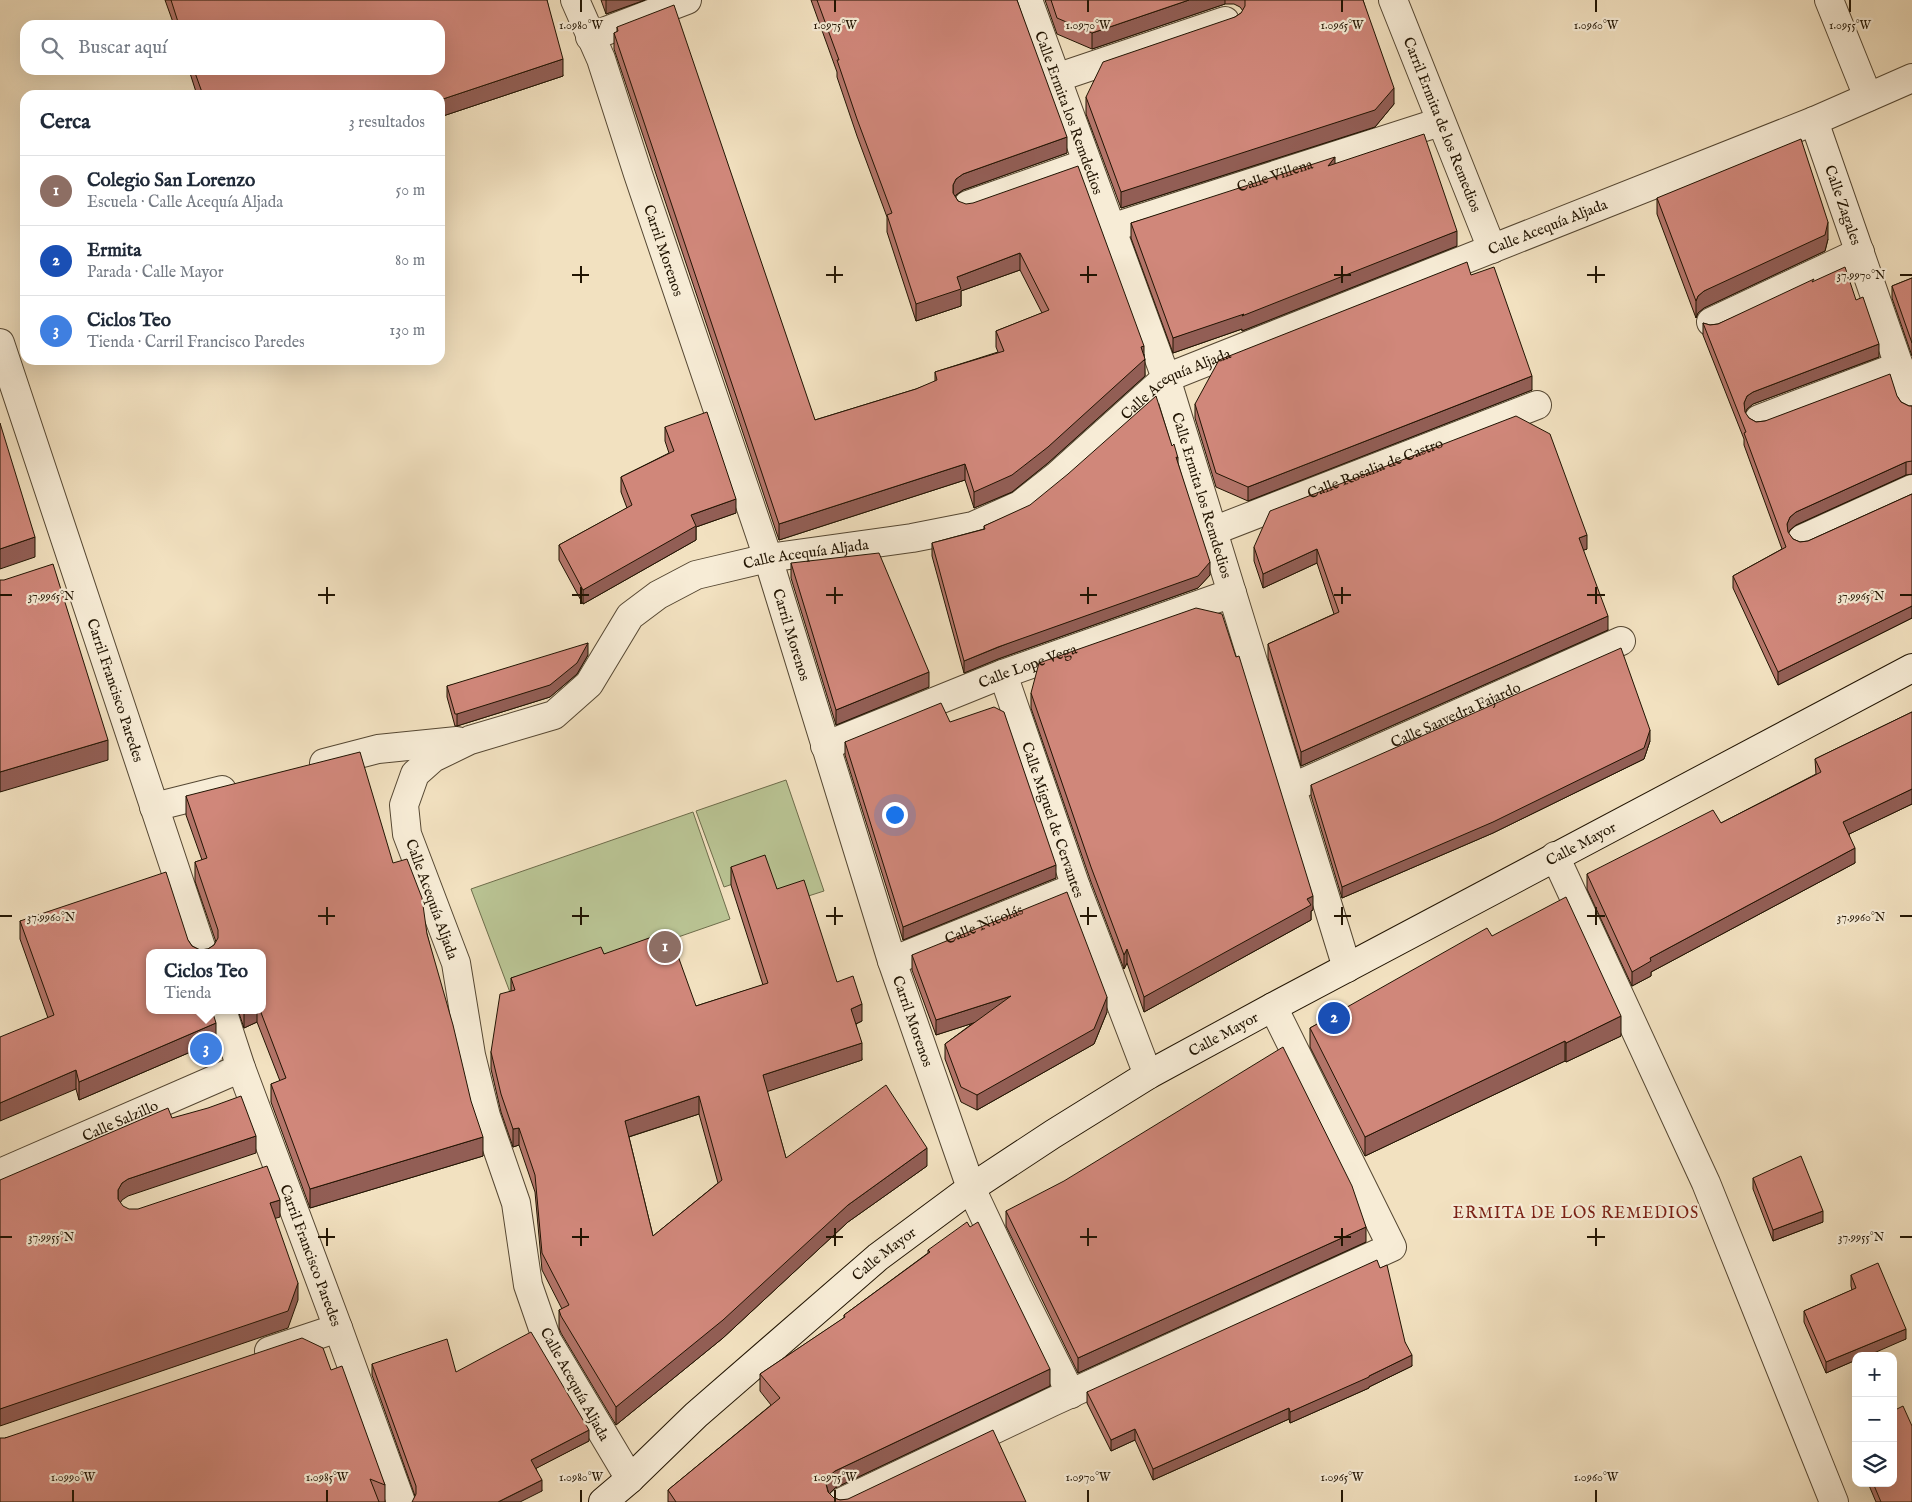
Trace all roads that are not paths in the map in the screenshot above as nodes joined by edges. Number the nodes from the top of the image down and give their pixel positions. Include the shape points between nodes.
1 (575, 0) edge
2 (687, 0) edge
3 (1028, 0) edge
4 (1393, 0) edge
5 (1829, 0) edge
6 (1230, 19) edge
7 (590, 37) junction
8 (1056, 78) junction
9 (1912, 78) edge
10 (1868, 97) junction
11 (1814, 120) junction
12 (1440, 122) junction
13 (1087, 163) junction
14 (968, 205) edge
15 (1111, 228) junction
16 (1492, 249) junction
17 (1860, 252) junction
18 (1711, 322) dead end
19 (0, 343) edge
20 (1899, 366) junction
21 (5, 377) edge
22 (1166, 378) junction
23 (1912, 403) edge
24 (1537, 405) dead end
25 (1759, 419) dead end
26 (1912, 489) edge
27 (1213, 531) junction
28 (1802, 539) dead end
29 (768, 558) junction
30 (72, 561) junction
31 (45, 570) edge
32 (1232, 593) junction
33 (1620, 641) dead end
34 (1912, 668) edge
35 (1003, 674) junction
36 (470, 740) junction
37 (825, 746) junction
38 (303, 769) edge
39 (247, 783) edge
40 (1292, 788) junction
41 (154, 807) junction
42 (1555, 856) junction
43 (1076, 887) junction
44 (202, 949) edge
45 (892, 961) junction
46 (1347, 968) junction
47 (1273, 1007) junction
48 (223, 1014) edge
49 (241, 1068) junction
50 (1148, 1075) junction
51 (276, 1163) junction
52 (250, 1172) edge
53 (0, 1173) edge
54 (971, 1188) junction
55 (338, 1328) junction
56 (244, 1360) edge
57 (1071, 1394) junction
58 (630, 1479) junction
59 (401, 1502) edge
60 (603, 1502) edge
61 (842, 1502) edge
62 (1834, 1502) edge

1 - 7 street, Carril Morenos
2 - 7 street
3 - 8 street, Calle Ermita los Remdedios
4 - 12 street, Carril Ermita de los Remedios
5 - 10 street
6 - 8 street
7 - 29 street, Carril Morenos via 602,59
8 - 13 street, Calle Ermita los Remdedios
9 - 10 street, Calle Acequía Aljada
10 - 11 street, Calle Acequía Aljada
11 - 16 street, Calle Acequía Aljada
11 - 17 street, Calle Zagales
12 - 15 street, Calle Villena
12 - 16 street, Carril Ermita de los Remedios
13 - 14 street
13 - 15 street, Calle Ermita los Remdedios
15 - 22 street, Calle Ermita los Remdedios
16 - 22 street, Calle Acequía Aljada
17 - 18 street
17 - 20 street, Calle Zagales
19 - 21 street, Carril Francisco Paredes
20 - 23 street, Calle Zagales
20 - 25 street
21 - 30 street, Carril Francisco Paredes
22 - 27 street, Calle Ermita los Remdedios
22 - 29 street, Calle Acequía Aljada via 1020,506 973,526
24 - 27 street, Calle Rosalia de Castro
26 - 28 street
27 - 32 street, Calle Ermita los Remdedios
29 - 36 street, Calle Acequía Aljada via 696,575 658,595 630,616 589,684 554,715
29 - 37 street, Carril Morenos
30 - 31 street
30 - 41 street, Carril Francisco Paredes
32 - 35 street, Calle Lope Vega
32 - 40 street, Calle Ermita los Remdedios
33 - 40 street, Calle Saavedra Fajardo
34 - 42 street, Calle Mayor
35 - 37 street, Calle Lope Vega
35 - 43 street, Calle Miguel de Cervantes
36 - 38 street via 378,749
36 - 58 street, Calle Acequía Aljada via 433,758 415,774 404,805 408,834 456,963 471,1055 486,1116 516,1203 528,1285 538,1315 547,1340
37 - 45 street, Carril Morenos
39 - 41 street
40 - 46 street, Calle Ermita los Remdedios
41 - 44 street, Carril Francisco Paredes
42 - 46 street, Calle Mayor
42 - 62 street via 1706,1183
43 - 45 street, Calle Nicolás
43 - 50 street, Calle Miguel de Cervantes
45 - 54 street, Carril Morenos
46 - 47 street, Calle Mayor
47 - 50 street, Calle Mayor
47 - 57 street via 1392,1247
48 - 49 street, Carril Francisco Paredes
49 - 51 street, Carril Francisco Paredes
49 - 53 street, Calle Salzillo
50 - 54 street, Calle Mayor
51 - 52 street
51 - 55 street, Carril Francisco Paredes
54 - 57 street, Carril Morenos
54 - 58 street, Calle Mayor via 878,1257 696,1415
55 - 56 street
55 - 59 street, Carril Francisco Paredes
57 - 61 street
58 - 60 street, Calle Mayor

